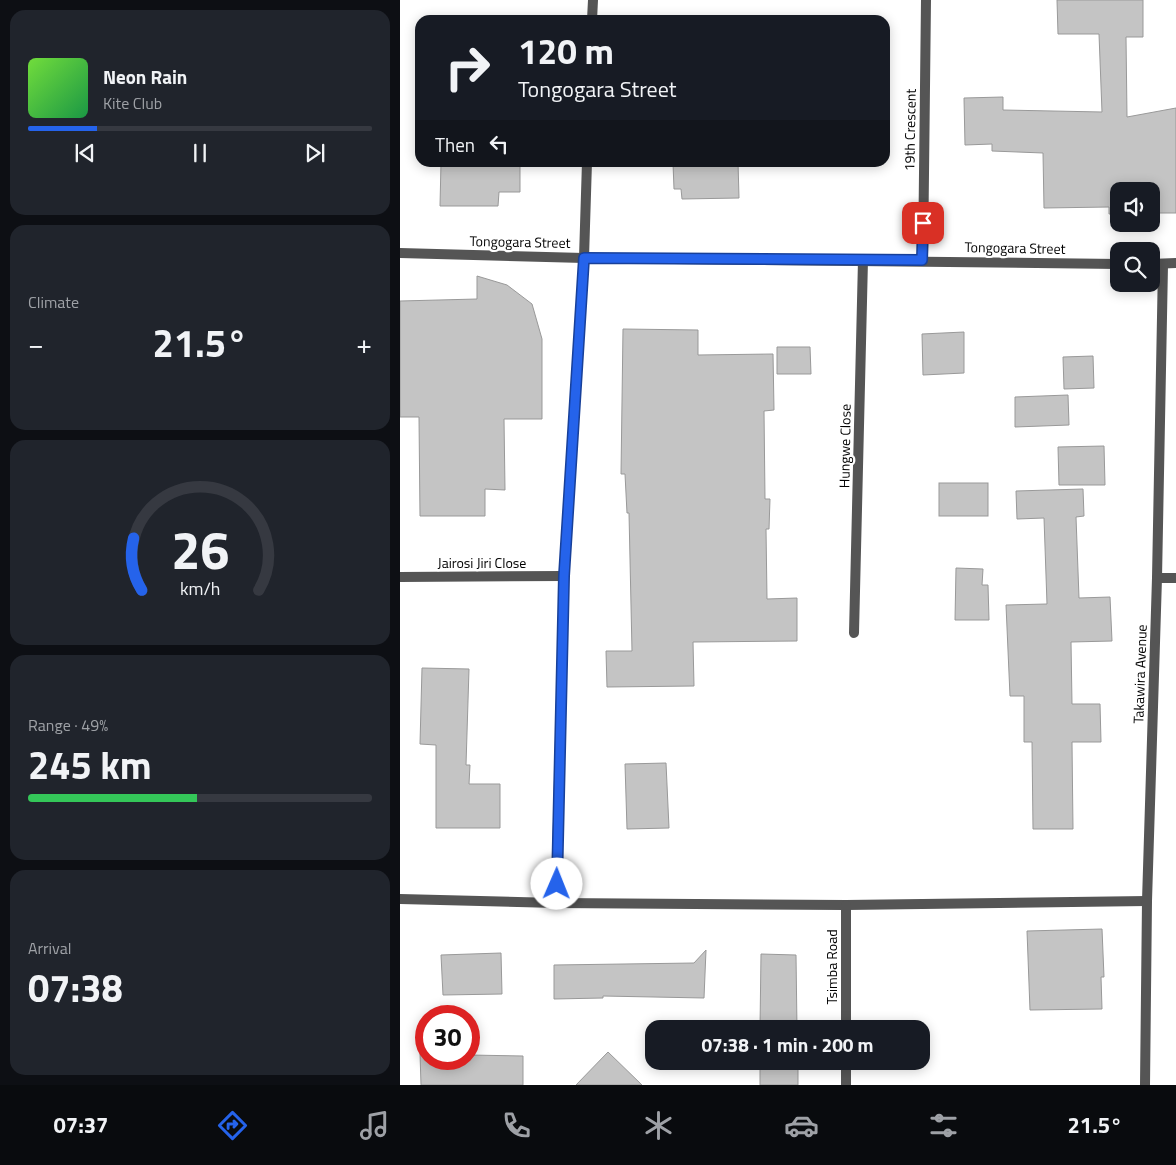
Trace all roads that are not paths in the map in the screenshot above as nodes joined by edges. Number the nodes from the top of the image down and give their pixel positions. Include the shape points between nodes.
1 (593, 0) edge
2 (926, 0) edge
3 (592, 15) edge
4 (587, 167) edge
5 (400, 253) edge
6 (584, 258) junction
7 (863, 260) junction
8 (922, 260) junction
9 (1176, 263) edge
10 (1110, 264) edge
11 (1160, 265) edge
12 (1163, 265) junction
13 (564, 576) junction
14 (400, 577) edge
15 (1157, 578) junction
16 (1176, 578) edge
17 (854, 634) dead end
18 (400, 899) edge
19 (1147, 901) junction
20 (556, 903) junction
21 (846, 905) junction
22 (846, 1020) edge
23 (846, 1070) edge
24 (846, 1085) edge
25 (1145, 1085) edge

1 - 3 street
2 - 8 street, 19th Crescent
4 - 6 street
5 - 6 street, Tongogara Street
6 - 7 street, Tongogara Street
6 - 13 street
7 - 8 street, Tongogara Street
7 - 17 street, Hungwe Close
8 - 10 street, Tongogara Street
9 - 12 street
11 - 12 street
12 - 15 street, Takawira Avenue
13 - 14 street, Jairosi Jiri Close
13 - 20 street
15 - 16 street
15 - 19 street, Takawira Avenue
18 - 20 street
19 - 21 street
19 - 25 street, Takawira Avenue
20 - 21 street
21 - 22 street, Tsimba Road
23 - 24 street

